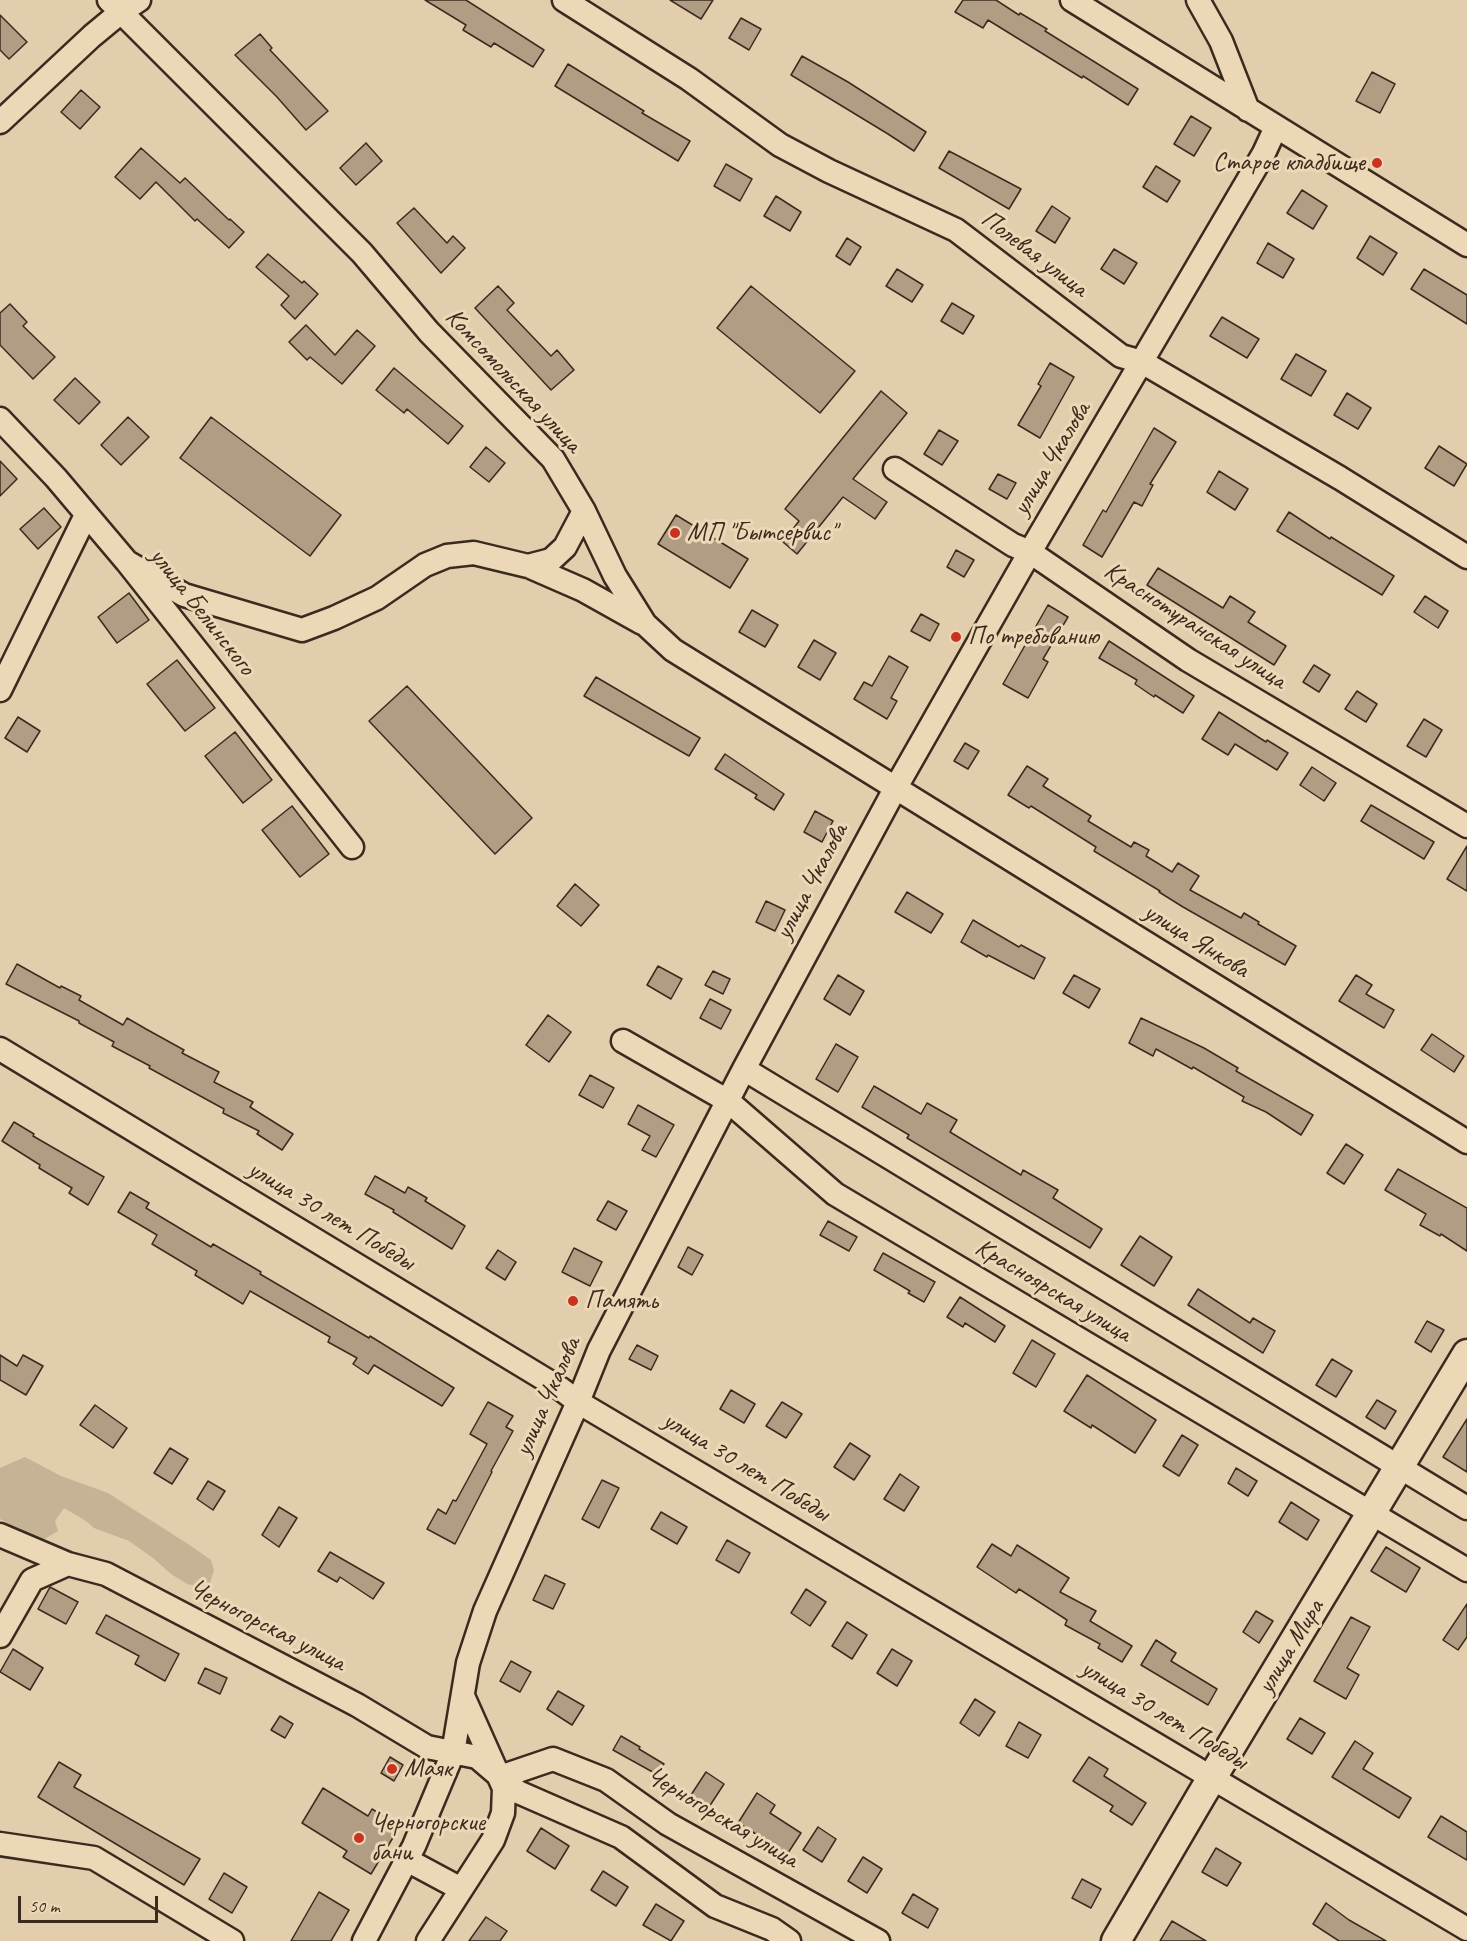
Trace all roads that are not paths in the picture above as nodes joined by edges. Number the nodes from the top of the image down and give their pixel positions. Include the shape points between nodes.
1 (564, 0) edge
2 (1072, 0) edge
3 (1197, 0) edge
4 (123, 4) edge
5 (1248, 110) junction
6 (0, 122) edge
7 (1276, 127) junction
8 (1467, 245) edge
9 (1142, 362) junction
10 (0, 419) edge
11 (895, 469) dead end
12 (584, 512) junction
13 (86, 516) junction
14 (1030, 552) junction
15 (1467, 557) edge
16 (127, 562) junction
17 (528, 566) junction
18 (645, 624) junction
19 (0, 690) edge
20 (895, 789) junction
21 (1467, 826) edge
22 (352, 847) dead end
23 (623, 1041) dead end
24 (0, 1049) edge
25 (744, 1069) junction
26 (728, 1101) junction
27 (1467, 1142) edge
28 (1467, 1354) edge
29 (578, 1402) junction
30 (1398, 1467) junction
31 (1467, 1508) edge
32 (1372, 1514) junction
33 (0, 1535) edge
34 (68, 1564) junction
35 (1467, 1570) edge
36 (0, 1636) edge
37 (463, 1695) junction
38 (453, 1753) junction
39 (500, 1777) junction
40 (1213, 1777) junction
41 (0, 1844) edge
42 (407, 1860) junction
43 (461, 1889) junction
44 (1467, 1929) edge
45 (232, 1941) edge
46 (364, 1941) edge
47 (428, 1941) edge
48 (789, 1941) edge
49 (878, 1941) edge
50 (1116, 1941) edge

1 - 9 street, Полевая улица via 689,79 780,145 956,230 1121,356
2 - 5 street
3 - 5 street via 1221,41
4 - 6 street
4 - 12 street, Комсомольская улица via 553,459
5 - 7 street
7 - 8 street
7 - 9 street, улица Чкалова
9 - 14 street, улица Чкалова
9 - 15 street, Полевая улица
10 - 13 street, улица Белинского
11 - 14 street, Краснотуранская улица via 1012,545
12 - 17 street via 565,547 551,560
12 - 18 street, Комсомольская улица via 615,576
13 - 16 street, улица Белинского
13 - 19 street
14 - 20 street, улица Чкалова
14 - 21 street, Краснотуранская улица via 1188,660
16 - 17 street via 184,595 302,630 377,597 425,565 447,556 474,554
16 - 22 street, улица Белинского
17 - 18 street
18 - 20 street, Комсомольская улица via 673,650
20 - 25 street, улица Чкалова
20 - 27 street, улица Янкова
23 - 26 street, Красноярская улица
24 - 29 street, улица 30 лет Победы
25 - 26 street, улица Чкалова
25 - 30 street, Красноярская улица
26 - 29 street, улица Чкалова via 599,1350
26 - 32 street, Красноярская улица via 835,1194
28 - 30 main road, улица Мира
29 - 37 street, улица Чкалова via 484,1611
29 - 40 street, улица 30 лет Победы
30 - 31 street, Красноярская улица
30 - 32 main road, улица Мира
32 - 35 street, Красноярская улица
32 - 40 main road, улица Мира
33 - 34 street, Черногорская улица
34 - 36 street via 32,1580
34 - 38 street, Черногорская улица via 106,1574 357,1705 427,1747
37 - 38 street, улица Чкалова
37 - 39 street
38 - 39 street, Черногорская улица via 477,1757
38 - 42 street, улица Чкалова
39 - 43 street via 504,1788 503,1813 493,1840
39 - 48 street, Черногорская улица via 518,1792 621,1836 715,1906 772,1929
39 - 49 street, Черногорская улица via 553,1759 606,1780 668,1824
40 - 44 street, улица 30 лет Победы
40 - 50 main road, улица Мира
41 - 45 street via 94,1858
42 - 43 street
42 - 46 street, улица Чкалова
43 - 47 street

